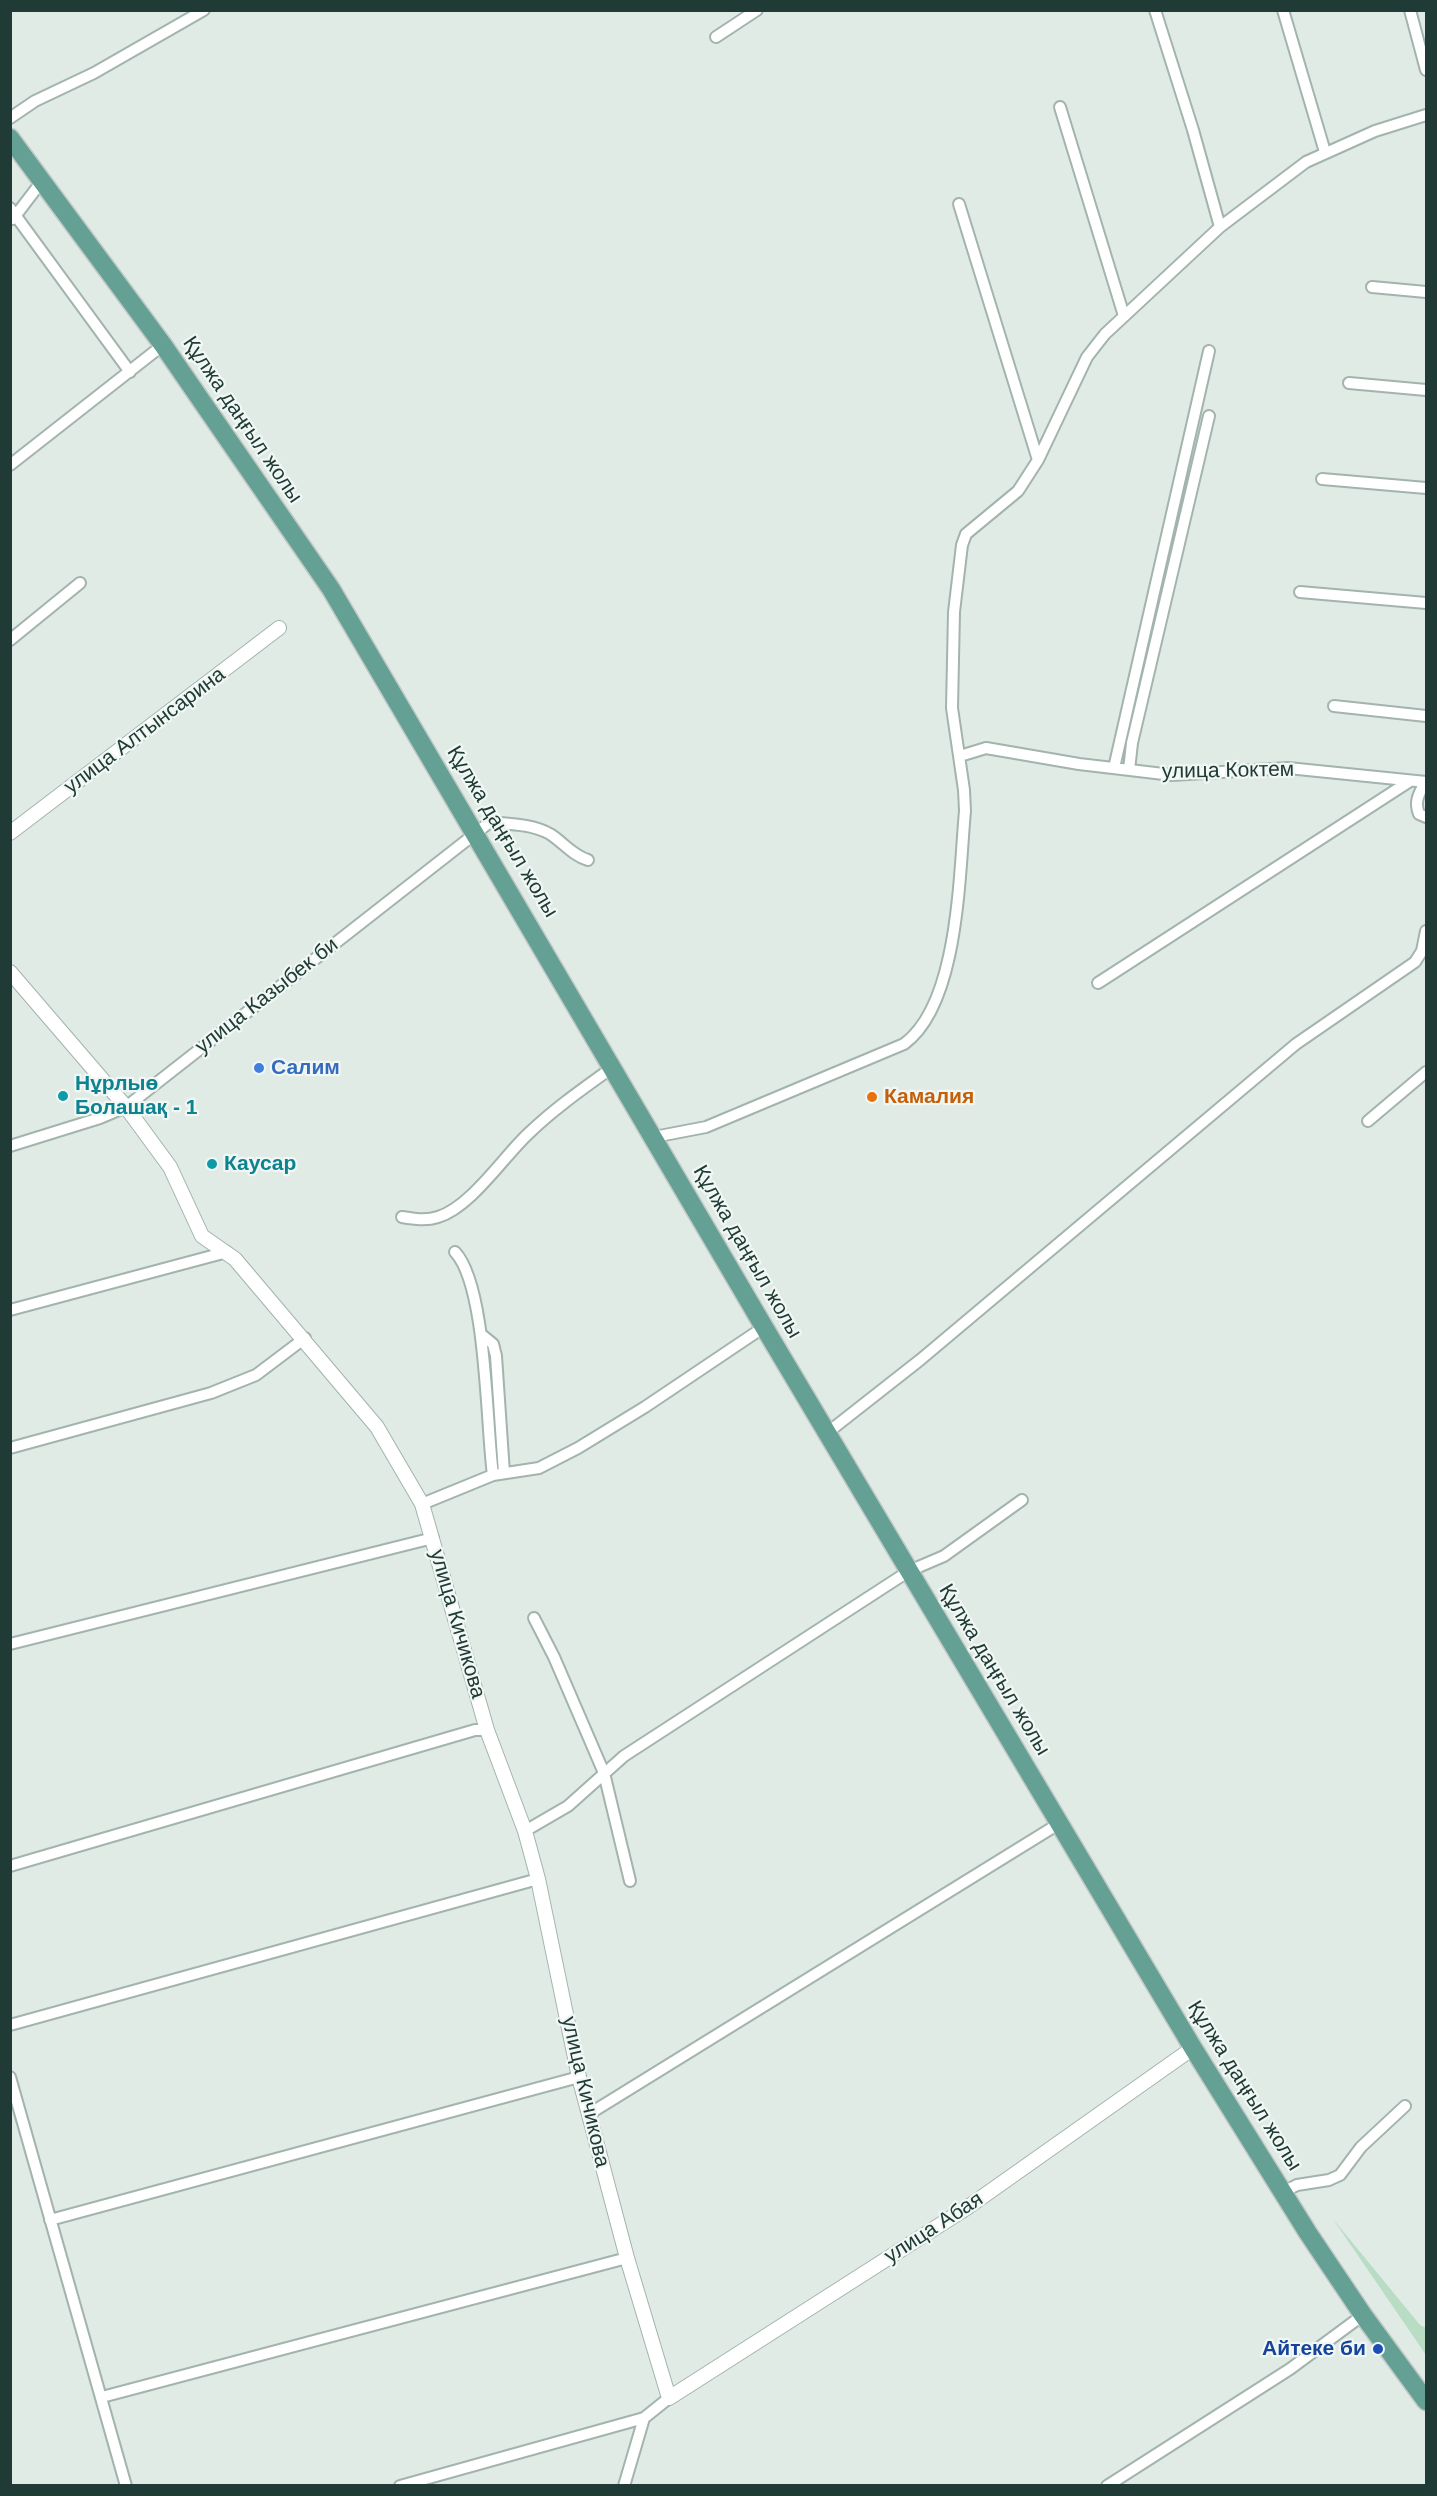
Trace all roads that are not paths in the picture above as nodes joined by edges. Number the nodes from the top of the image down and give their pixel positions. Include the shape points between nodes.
1 (204, 10) edge
2 (757, 10) edge
3 (1155, 10) edge
4 (1283, 10) edge
5 (1410, 10) edge
6 (716, 37) dead end
7 (1426, 70) edge
8 (1060, 107) dead end
9 (1426, 115) edge
10 (10, 118) edge
11 (12, 144) edge
12 (1325, 152) junction
13 (42, 181) junction
14 (959, 204) dead end
15 (12, 215) edge
16 (1220, 227) junction
17 (1372, 287) dead end
18 (1426, 292) edge
19 (1124, 316) junction
20 (163, 345) junction
21 (1209, 351) dead end
22 (130, 372) junction
23 (1349, 383) dead end
24 (1426, 390) edge
25 (1209, 416) dead end
26 (1038, 460) junction
27 (10, 465) edge
28 (1322, 479) dead end
29 (1426, 488) edge
30 (80, 583) dead end
31 (1300, 592) dead end
32 (1426, 603) edge
33 (279, 628) dead end
34 (10, 640) edge
35 (1334, 706) dead end
36 (1426, 716) edge
37 (960, 756) junction
38 (1114, 768) junction
39 (1129, 770) junction
40 (1410, 781) junction
41 (1426, 782) edge
42 (1426, 817) edge
43 (476, 832) junction
44 (10, 833) edge
45 (588, 860) dead end
46 (1426, 931) edge
47 (10, 972) edge
48 (1098, 983) dead end
49 (613, 1067) junction
50 (1426, 1072) edge
51 (126, 1107) junction
52 (1368, 1121) dead end
53 (654, 1137) junction
54 (10, 1146) edge
55 (402, 1217) dead end
56 (227, 1252) junction
57 (455, 1252) dead end
58 (10, 1310) edge
59 (765, 1327) junction
60 (305, 1338) junction
61 (827, 1432) junction
62 (10, 1448) edge
63 (498, 1474) junction
64 (1022, 1500) dead end
65 (422, 1504) junction
66 (433, 1538) junction
67 (909, 1570) junction
68 (534, 1618) dead end
69 (10, 1644) edge
70 (487, 1730) junction
71 (604, 1773) junction
72 (1060, 1823) junction
73 (525, 1831) junction
74 (10, 1866) edge
75 (538, 1879) junction
76 (630, 1881) dead end
77 (10, 2025) edge
78 (1193, 2048) junction
79 (10, 2077) edge
80 (579, 2077) junction
81 (1405, 2106) dead end
82 (589, 2114) junction
83 (1282, 2192) junction
84 (50, 2220) junction
85 (627, 2258) junction
86 (1363, 2315) junction
87 (102, 2397) junction
88 (669, 2398) junction
89 (1426, 2401) edge
90 (644, 2418) junction
91 (126, 2486) edge
92 (400, 2486) edge
93 (624, 2486) edge
94 (1107, 2486) edge

1 - 10 street
2 - 6 street
3 - 16 street
4 - 12 street
5 - 7 street
8 - 19 street
9 - 12 street
11 - 13 main road, Құлжа даңғыл жолы
12 - 16 street
13 - 15 street
13 - 20 main road, Құлжа даңғыл жолы
14 - 26 street
15 - 22 street
16 - 19 street
17 - 18 street
19 - 26 street via 1087,357
20 - 22 street
20 - 43 main road, Құлжа даңғыл жолы via 331,589
21 - 38 street
22 - 27 street
23 - 24 street
25 - 39 street via 1132,743
26 - 37 street via 1018,491 966,534 962,545 954,612 952,687
28 - 29 street
30 - 34 street
31 - 32 street
33 - 44 street, улица Алтынсарина
35 - 36 street
37 - 38 street, улица Коктем via 986,748
37 - 53 street via 965,811 954,935 936,1003 917,1035 904,1044 706,1127
38 - 39 street, улица Коктем
39 - 40 street, улица Коктем via 1172,775 1288,768
40 - 41 street, улица Коктем
40 - 48 street
41 - 42 street via 1416,807
43 - 45 street, улица Казыбек би via 490,822 522,825 549,834 577,857
43 - 49 main road, Құлжа даңғыл жолы
43 - 51 street, улица Казыбек би
46 - 61 street via 1415,962 1296,1044 920,1360
47 - 51 street, улица Кичикова
49 - 53 main road, Құлжа даңғыл жолы
49 - 55 street via 537,1125 477,1189 448,1212 438,1218
50 - 52 street
51 - 54 street, улица Казыбек би
51 - 56 street, улица Кичикова via 170,1167 202,1236
53 - 59 main road, Құлжа даңғыл жолы
56 - 58 street
56 - 60 street, улица Кичикова
57 - 63 street via 464,1264 482,1335
59 - 61 main road, Құлжа даңғыл жолы
59 - 63 street via 578,1448 539,1468
60 - 62 street via 256,1375 211,1393
60 - 65 street, улица Кичикова via 377,1427
61 - 67 main road, Құлжа даңғыл жолы
63 - 65 street
64 - 67 street via 944,1556
65 - 66 street, улица Кичикова
66 - 69 street
66 - 70 street, улица Кичикова
67 - 71 street via 624,1756
67 - 72 main road, Құлжа даңғыл жолы
68 - 71 street
70 - 73 street, улица Кичикова
70 - 74 street via 475,1730
71 - 73 street via 568,1806
71 - 76 street
72 - 78 main road, Құлжа даңғыл жолы
72 - 82 street
73 - 75 street, улица Кичикова
75 - 77 street
75 - 80 street, улица Кичикова
78 - 83 main road, Құлжа даңғыл жолы
78 - 88 street, улица Абая via 968,2207
79 - 84 street
80 - 82 street, улица Кичикова
80 - 84 street
81 - 83 street via 1361,2147 1340,2175 1297,2184
82 - 85 street, улица Кичикова
83 - 86 main road, Құлжа даңғыл жолы
84 - 87 street
85 - 87 street
85 - 88 street, улица Кичикова
86 - 89 main road, Құлжа даңғыл жолы
86 - 94 street via 1290,2369
87 - 91 street
88 - 90 street
90 - 92 street
90 - 93 street

